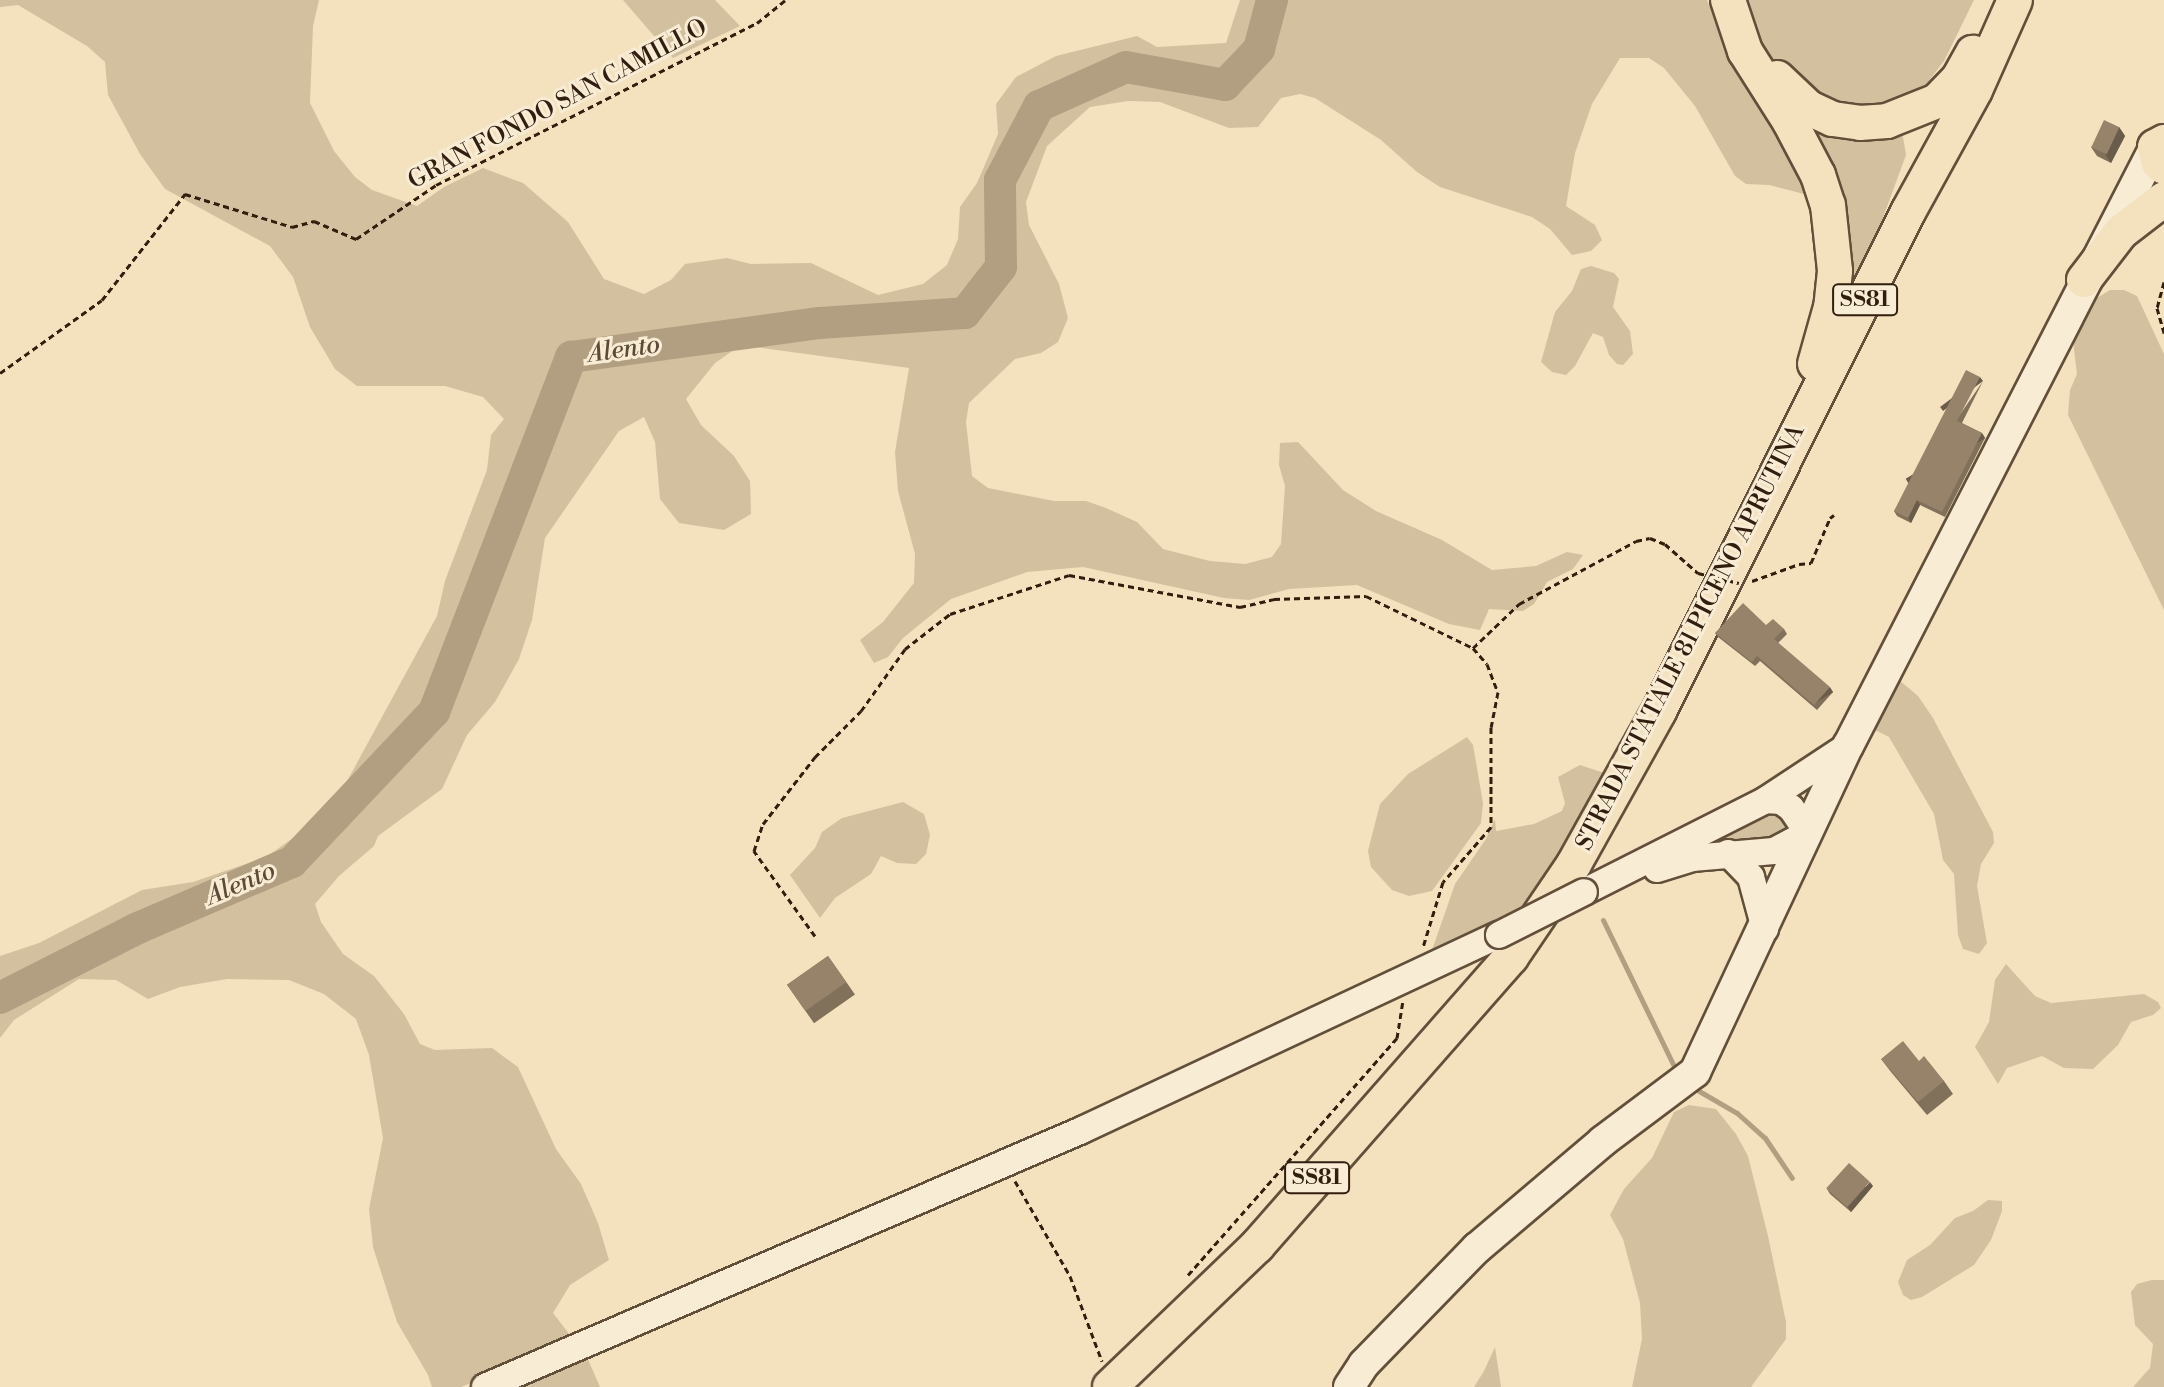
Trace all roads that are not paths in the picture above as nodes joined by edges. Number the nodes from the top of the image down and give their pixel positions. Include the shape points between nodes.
1 (1730, 0) edge
2 (2001, 0) edge
3 (2018, 0) edge
4 (2161, 152) edge
5 (2164, 199) edge
6 (2084, 280) junction
7 (1758, 511) junction
8 (1848, 746) junction
9 (1766, 800) junction
10 (1808, 833) junction
11 (1728, 853) junction
12 (1584, 892) junction
13 (1765, 929) junction
14 (1107, 1377) edge
15 (485, 1387) edge
16 (1349, 1387) edge

1 - 2 highway via 1776,78 1809,108 1833,119 1873,122 1911,114 1937,101 1959,78
1 - 7 highway via 1745,51 1818,175 1828,205 1835,271 1820,353 1761,480
3 - 7 highway, STRADA STATALE 81 PICENO APRUTINA / SS81
4 - 6 main road
5 - 6 highway via 2121,232
6 - 8 main road
7 - 14 highway, STRADA STATALE 81 PICENO APRUTINA / SS81 via 1597,823 1511,957 1257,1246
8 - 9 street
8 - 10 main road
9 - 10 street via 1791,808
9 - 12 street
10 - 11 street via 1774,851
10 - 13 main road
11 - 12 street via 1692,858
11 - 13 street via 1751,877
12 - 15 street, bridge via 1005,1164
13 - 16 main road via 1695,1072 1603,1141 1477,1248 1364,1364

